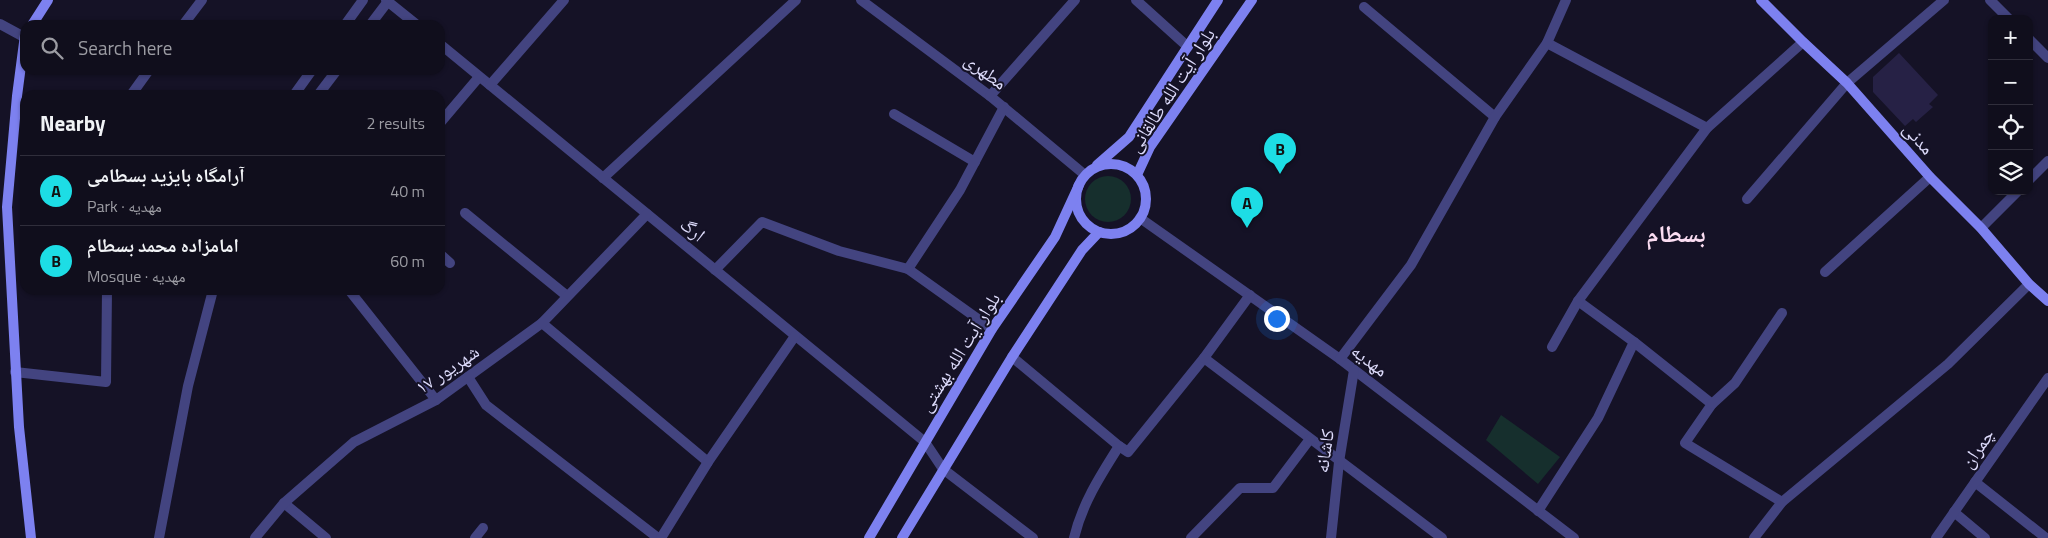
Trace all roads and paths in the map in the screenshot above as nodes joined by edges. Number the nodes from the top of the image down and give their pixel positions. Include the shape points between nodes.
1 (48, 0) edge
2 (202, 0) edge
3 (363, 0) edge
4 (388, 0) edge
5 (564, 0) edge
6 (796, 0) edge
7 (861, 0) edge
8 (1075, 0) edge
9 (1136, 0) edge
10 (1218, 0) edge
11 (1252, 0) edge
12 (1566, 0) edge
13 (1761, 0) edge
14 (1944, 0) edge
15 (1990, 0) edge
16 (1364, 7) dead end
17 (2005, 15) edge
18 (35, 20) edge
19 (187, 20) edge
20 (349, 20) edge
21 (374, 20) edge
22 (410, 20) edge
23 (0, 24) edge
24 (20, 34) edge
25 (1803, 42) junction
26 (1547, 43) junction
27 (2033, 43) edge
28 (1188, 47) junction
29 (445, 48) edge
30 (2048, 58) edge
31 (22, 75) edge
32 (146, 75) edge
33 (308, 75) edge
34 (333, 75) edge
35 (479, 76) junction
36 (1847, 83) junction
37 (490, 85) junction
38 (21, 90) edge
39 (135, 90) edge
40 (298, 90) edge
41 (322, 90) edge
42 (990, 96) junction
43 (20, 104) edge
44 (1004, 107) junction
45 (894, 114) dead end
46 (445, 117) edge
47 (1495, 117) junction
48 (1707, 128) junction
49 (2048, 161) edge
50 (975, 162) junction
51 (1094, 168) junction
52 (1085, 175) junction
53 (1137, 175) junction
54 (2033, 176) edge
55 (1930, 177) junction
56 (603, 178) junction
57 (1079, 185) junction
58 (2014, 195) edge
59 (1747, 199) dead end
60 (4, 206) edge
61 (464, 213) dead end
62 (647, 214) junction
63 (1140, 218) junction
64 (1981, 228) junction
65 (1099, 232) junction
66 (445, 258) edge
67 (450, 263) dead end
68 (908, 269) junction
69 (715, 270) junction
70 (1825, 272) dead end
71 (2029, 284) junction
72 (107, 295) edge
73 (212, 295) edge
74 (353, 295) edge
75 (1250, 295) junction
76 (567, 296) junction
77 (2048, 301) edge
78 (1578, 302) junction
79 (1782, 312) dead end
80 (542, 323) junction
81 (992, 329) junction
82 (795, 336) junction
83 (1634, 342) junction
84 (1552, 347) dead end
85 (1012, 357) junction
86 (1204, 358) junction
87 (1340, 360) junction
88 (1354, 370) junction
89 (15, 372) junction
90 (468, 377) junction
91 (2048, 378) edge
92 (436, 400) junction
93 (1712, 404) junction
94 (1310, 440) junction
95 (925, 442) junction
96 (1118, 446) junction
97 (708, 462) junction
98 (1339, 462) junction
99 (943, 469) junction
100 (1975, 482) junction
101 (1782, 502) junction
102 (284, 503) junction
103 (1538, 512) junction
104 (1954, 512) junction
105 (483, 528) dead end
106 (31, 538) edge
107 (159, 538) edge
108 (255, 538) edge
109 (326, 538) edge
110 (475, 538) edge
111 (660, 538) edge
112 (870, 538) edge
113 (902, 538) edge
114 (1033, 538) edge
115 (1074, 538) edge
116 (1191, 538) edge
117 (1331, 538) edge
118 (1442, 538) edge
119 (1574, 538) edge
120 (1754, 538) edge
121 (1936, 538) edge
122 (1984, 538) edge
123 (2046, 538) edge

1 - 18 street
2 - 19 street
3 - 20 street
4 - 21 street
4 - 22 street
5 - 37 street
6 - 56 street
7 - 42 street, مطهری
8 - 42 street
9 - 28 street
10 - 28 street, بلوار آیت الله طالقانی
11 - 53 street, بلوار آیت الله طالقانی via 1150,147
12 - 26 street
13 - 25 street, مدنی
14 - 36 street
15 - 17 street
16 - 47 street
23 - 24 street
25 - 36 street, مدنی
25 - 48 street
26 - 47 street
26 - 48 street
27 - 30 street
28 - 51 street, بلوار آیت الله طالقانی via 1128,137
29 - 35 street, ارگ
31 - 38 street
32 - 39 street
33 - 40 street
34 - 41 street
35 - 37 street, ارگ
35 - 46 street
36 - 55 street, مدنی
36 - 59 street
37 - 56 street, ارگ
42 - 44 street, مطهری
43 - 60 street
44 - 50 street
44 - 52 street, مطهری
45 - 50 street
47 - 87 street via 1411,265
48 - 78 street
49 - 54 street
50 - 68 street
51 - 52 street
51 - 53 street via 1117,164
52 - 57 street
53 - 63 street via 1146,196
55 - 64 street, مدنی
55 - 70 street
56 - 62 street, ارگ
57 - 65 street via 1076,196 1079,213 1089,226
57 - 81 street, بلوار آیت الله بهشتی via 1055,237
58 - 64 street
60 - 89 street
61 - 76 street
62 - 69 street, ارگ
62 - 76 street, ۱۷ شهریور
63 - 65 street via 1122,232
63 - 75 street, مهدیه
64 - 71 street, مدنی
65 - 85 street via 1082,250
66 - 67 street
68 - 69 street via 839,251 762,222
68 - 81 street
69 - 82 street, ارگ
71 - 77 street, مدنی
71 - 101 street via 1948,364
72 - 89 street via 106,382
73 - 107 street via 188,386
74 - 92 street
75 - 86 street
75 - 87 street, مهدیه
76 - 80 street, ۱۷ شهریور
78 - 83 street
78 - 84 street
79 - 93 street via 1735,383
80 - 90 street, ۱۷ شهریور
80 - 97 street
81 - 95 street, بلوار آیت الله بهشتی
82 - 95 street, ارگ
82 - 97 street
83 - 93 street
83 - 103 street via 1598,418
85 - 96 street
85 - 99 street
86 - 94 street
86 - 96 street via 1128,452
87 - 88 street, مهدیه
88 - 98 street, کاشانه
88 - 103 street, مهدیه
89 - 106 street
90 - 92 street, ۱۷ شهریور
90 - 111 street via 486,405
91 - 100 street, چمران
92 - 102 street, ۱۷ شهریور via 354,442
93 - 101 street via 1685,442
94 - 98 street
94 - 116 street via 1273,488 1240,488
95 - 99 street, ارگ
95 - 112 street, بلوار آیت الله بهشتی
96 - 115 street via 1091,492
97 - 111 street
98 - 117 street, کاشانه
98 - 118 street
99 - 113 street
99 - 114 street, ارگ
100 - 104 street, چمران
100 - 123 street
101 - 120 street
102 - 108 street, ۱۷ شهریور
102 - 109 street
103 - 119 street, مهدیه
104 - 121 street, چمران
104 - 122 street
105 - 110 street

